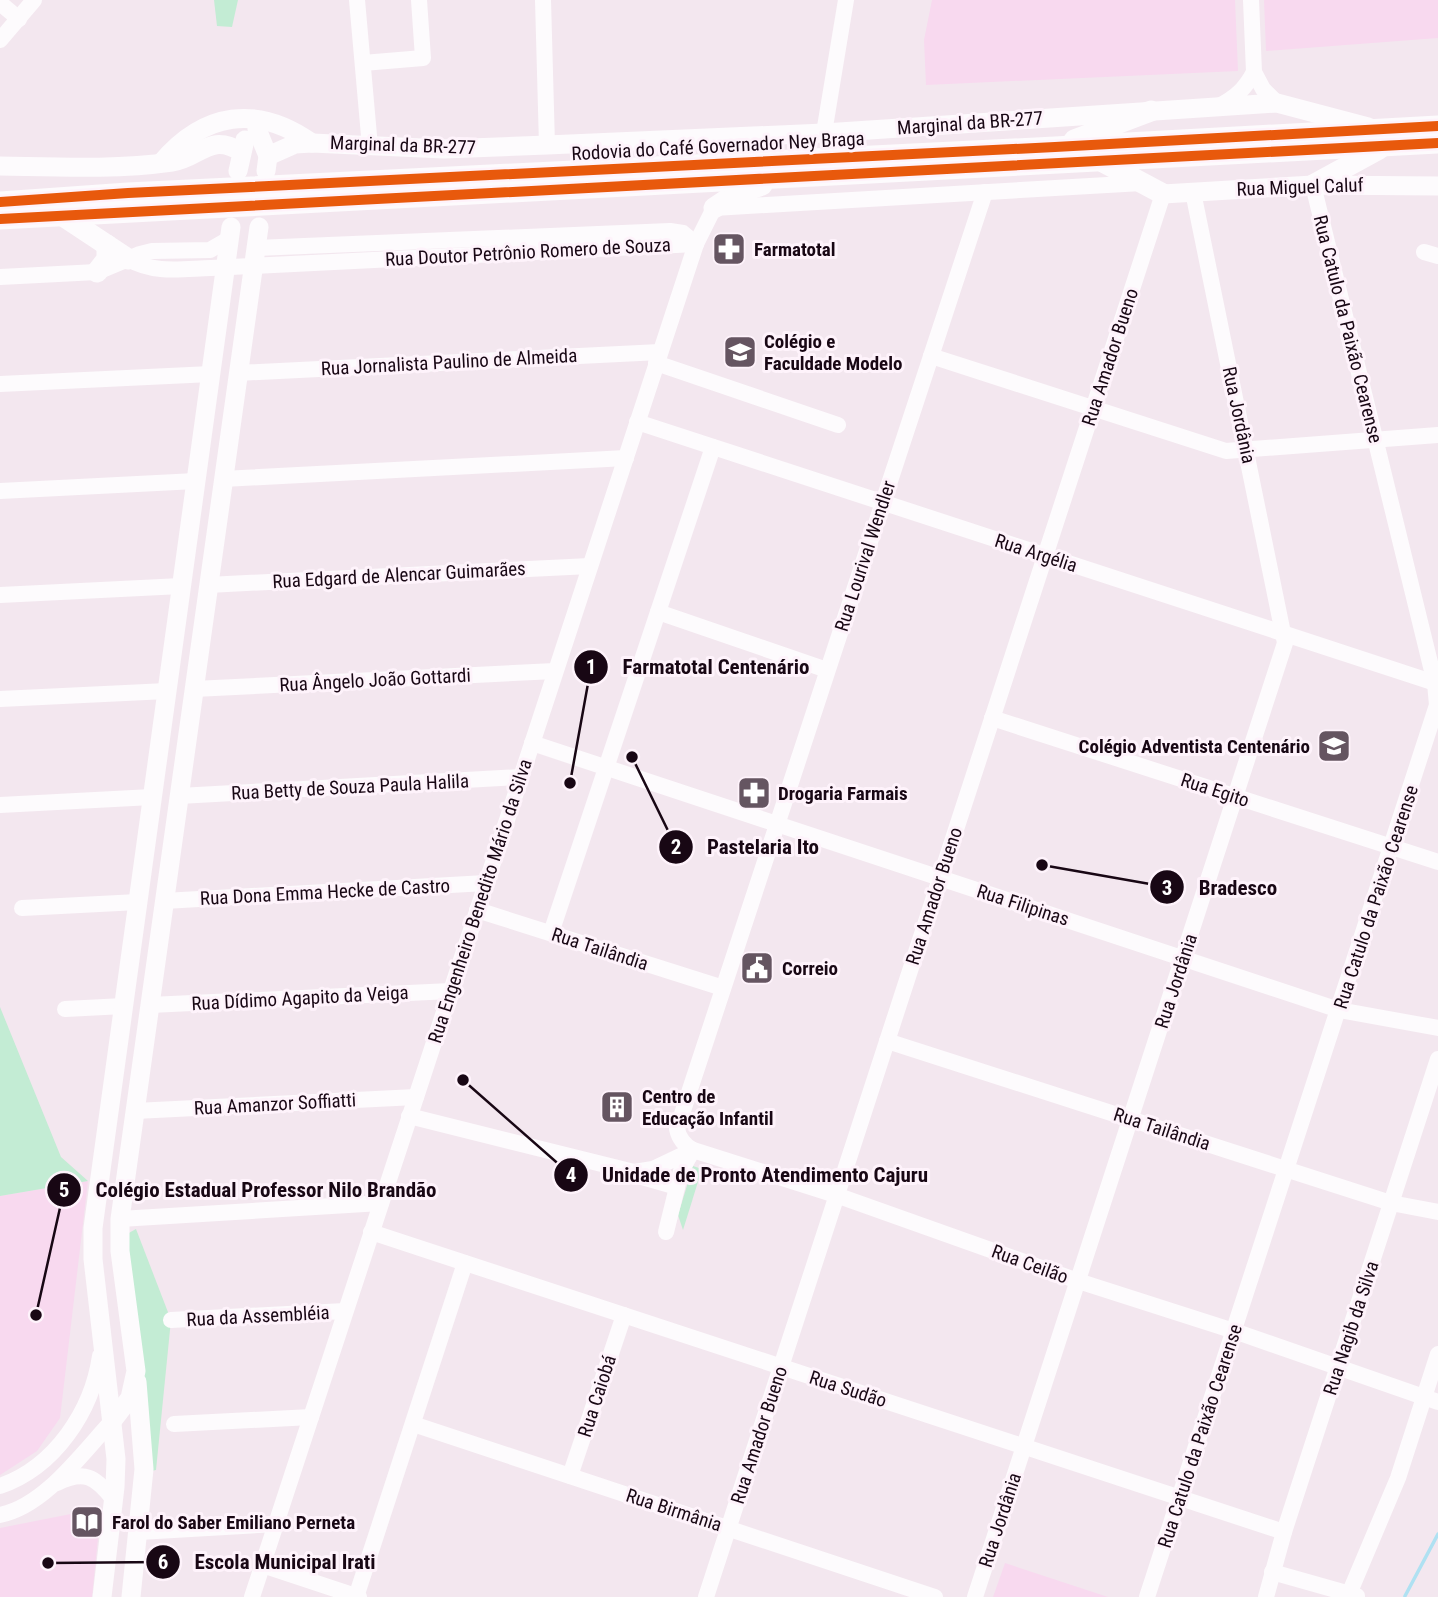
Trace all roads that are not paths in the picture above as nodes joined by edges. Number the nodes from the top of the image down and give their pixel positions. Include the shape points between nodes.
1 (34, 0) edge
2 (357, 0) edge
3 (419, 0) edge
4 (543, 0) edge
5 (846, 0) edge
6 (1251, 0) edge
7 (0, 3) edge
8 (19, 19) junction
9 (0, 40) edge
10 (363, 63) junction
11 (1254, 72) junction
12 (1277, 103) junction
13 (1218, 107) junction
14 (1151, 111) junction
15 (1438, 126) edge
16 (253, 129) junction
17 (824, 133) junction
18 (1380, 138) junction
19 (312, 143) junction
20 (1438, 143) edge
21 (547, 145) junction
22 (370, 147) junction
23 (1055, 148) junction
24 (1101, 161) junction
25 (240, 162) junction
26 (161, 163) junction
27 (267, 163) junction
28 (0, 166) edge
29 (793, 176) junction
30 (1142, 183) junction
31 (1313, 184) junction
32 (1438, 186) edge
33 (985, 192) junction
34 (1194, 192) junction
35 (1163, 194) junction
36 (0, 202) edge
37 (714, 208) junction
38 (60, 214) junction
39 (0, 219) edge
40 (259, 227) dead end
41 (230, 233) joint
42 (696, 244) junction
43 (107, 245) junction
44 (254, 257) junction
45 (128, 258) junction
46 (225, 268) junction
47 (97, 272) junction
48 (0, 277) edge
49 (931, 356) junction
50 (658, 358) junction
51 (238, 373) junction
52 (211, 374) junction
53 (0, 384) edge
54 (207, 401) junction
55 (234, 401) junction
56 (1093, 408) junction
57 (637, 422) junction
58 (838, 425) dead end
59 (1438, 435) edge
60 (202, 438) junction
61 (1376, 441) junction
62 (229, 443) junction
63 (713, 447) junction
64 (1246, 451) junction
65 (626, 458) junction
66 (223, 479) junction
67 (196, 481) junction
68 (0, 491) edge
69 (883, 503) junction
70 (1045, 555) junction
71 (590, 566) junction
72 (208, 585) junction
73 (181, 586) junction
74 (0, 595) edge
75 (658, 612) junction
76 (1284, 633) junction
77 (827, 670) junction
78 (555, 671) junction
79 (1435, 683) junction
80 (194, 689) junction
81 (167, 691) junction
82 (0, 699) edge
83 (992, 718) junction
84 (161, 736) junction
85 (187, 736) junction
86 (532, 743) junction
87 (606, 768) junction
88 (156, 777) junction
89 (521, 778) junction
90 (181, 786) junction
91 (152, 797) junction
92 (1237, 797) junction
93 (0, 806) edge
94 (777, 824) junction
95 (1392, 847) junction
96 (1438, 862) edge
97 (940, 878) junction
98 (486, 883) junction
99 (164, 901) junction
100 (138, 902) junction
101 (22, 908) dead end
102 (477, 910) junction
103 (551, 933) junction
104 (1184, 959) junction
105 (723, 988) junction
106 (450, 991) junction
107 (150, 1005) junction
108 (124, 1006) junction
109 (65, 1009) dead end
110 (1339, 1010) junction
111 (1438, 1028) edge
112 (145, 1041) junction
113 (887, 1041) junction
114 (119, 1042) junction
115 (1438, 1059) edge
116 (115, 1072) junction
117 (140, 1076) junction
118 (416, 1097) junction
119 (135, 1111) junction
120 (410, 1116) junction
121 (1131, 1119) junction
122 (693, 1150) junction
123 (1287, 1169) junction
124 (623, 1171) junction
125 (677, 1187) junction
126 (836, 1195) junction
127 (381, 1203) junction
128 (1391, 1203) junction
129 (1438, 1212) edge
130 (120, 1219) junction
131 (371, 1232) junction
132 (666, 1233) dead end
133 (465, 1263) junction
134 (1078, 1281) junction
135 (345, 1311) junction
136 (624, 1315) junction
137 (171, 1320) dead end
138 (1234, 1331) junction
139 (103, 1339) junction
140 (1438, 1354) edge
141 (781, 1367) junction
142 (1338, 1367) junction
143 (136, 1371) junction
144 (1432, 1399) edge
145 (311, 1417) junction
146 (113, 1420) junction
147 (174, 1424) dead end
148 (413, 1424) junction
149 (1024, 1447) junction
150 (570, 1476) junction
151 (0, 1486) edge
152 (51, 1486) junction
153 (1180, 1497) junction
154 (113, 1499) junction
155 (0, 1515) edge
156 (275, 1524) junction
157 (728, 1528) junction
158 (139, 1532) junction
159 (1284, 1532) junction
160 (262, 1565) junction
161 (1272, 1572) junction
162 (1354, 1596) edge
163 (102, 1597) edge
164 (131, 1597) edge
165 (252, 1597) edge
166 (357, 1597) edge
167 (706, 1597) edge
168 (935, 1597) edge
169 (975, 1597) edge
170 (1147, 1597) edge
171 (1266, 1597) edge

1 - 8 street
2 - 10 street
3 - 10 street via 423,58
4 - 21 street
5 - 17 street
6 - 11 street
7 - 8 street
8 - 9 street
10 - 22 street
11 - 12 street
11 - 13 street via 1237,97
12 - 13 main road, Marginal da BR-277
12 - 18 main road, Marginal da BR-277
13 - 14 main road, Marginal da BR-277
14 - 17 main road, Marginal da BR-277
14 - 23 highway
15 - 18 highway, Rodovia do Café Governador Ney Braga
16 - 19 main road via 290,134
16 - 25 main road
16 - 26 main road via 198,140
16 - 27 main road
17 - 21 main road, Marginal da BR-277
18 - 20 highway, Rodovia do Café Governador Ney Braga
18 - 23 highway, Rodovia do Café Governador Ney Braga
18 - 24 highway, Rodovia do Café Governador Ney Braga
18 - 31 highway
19 - 22 main road, Marginal da BR-277
19 - 26 main road, Marginal da BR-277 via 275,122 232,119 192,133
19 - 27 main road via 295,144
21 - 22 main road, Marginal da BR-277
23 - 36 highway, Rodovia do Café Governador Ney Braga
24 - 29 highway, Rodovia do Café Governador Ney Braga
24 - 30 highway
25 - 26 main road via 232,146 211,145 176,162
25 - 27 main road via 250,146 257,146 264,150
26 - 28 main road
29 - 37 highway via 735,194
29 - 38 highway, Rodovia do Café Governador Ney Braga
30 - 33 street
30 - 35 highway
31 - 32 main road, Rua Miguel Caluf
31 - 34 main road, Rua Miguel Caluf
31 - 61 street, Rua Catulo da Paixão Cearense
33 - 37 street
33 - 49 street, Rua Lourival Wendler
34 - 35 main road, Rua Miguel Caluf
34 - 64 street, Rua Jordânia
35 - 56 street, Rua Amador Bueno
37 - 42 street, Rua Engenheiro Benedito Mário da Silva
38 - 39 highway, Rodovia do Café Governador Ney Braga
38 - 43 highway
40 - 44 main road
41 - 45 street via 210,250 152,251
41 - 46 main road
42 - 44 street, Rua Doutor Petrônio Romero de Souza
42 - 50 street, Rua Engenheiro Benedito Mário da Silva
43 - 45 highway
43 - 47 highway via 107,259
44 - 46 street, Rua Doutor Petrônio Romero de Souza
44 - 51 main road
45 - 46 street, Rua Doutor Petrônio Romero de Souza via 155,270
45 - 47 street
46 - 52 main road
47 - 48 street
49 - 56 street
49 - 69 street, Rua Lourival Wendler
50 - 51 street, Rua Jornalista Paulino de Almeida
50 - 57 street, Rua Engenheiro Benedito Mário da Silva
50 - 58 street
51 - 55 main road
52 - 53 street
52 - 54 main road
54 - 55 main road via 216,414 232,409
54 - 60 main road
55 - 62 main road
56 - 64 street via 1217,448
56 - 70 street, Rua Amador Bueno
57 - 63 street, Rua Argélia
57 - 65 street, Rua Engenheiro Benedito Mário da Silva
59 - 61 street
60 - 62 main road via 207,432 221,431
60 - 67 main road
61 - 64 street
61 - 79 street, Rua Catulo da Paixão Cearense
62 - 66 main road
63 - 69 street, Rua Argélia
63 - 75 street
64 - 76 street, Rua Jordânia
65 - 66 street
65 - 71 street, Rua Engenheiro Benedito Mário da Silva
66 - 72 main road
67 - 68 street
67 - 73 main road
69 - 70 street, Rua Argélia
69 - 77 street, Rua Lourival Wendler
70 - 76 street, Rua Argélia
70 - 83 street, Rua Amador Bueno
71 - 72 street, Rua Edgard de Alencar Guimarães
71 - 78 street, Rua Engenheiro Benedito Mário da Silva
72 - 80 main road
73 - 74 street
73 - 81 main road
75 - 77 street
75 - 87 street
76 - 79 street, Rua Argélia
76 - 92 street, Rua Jordânia via 1283,653
77 - 94 street, Rua Lourival Wendler
78 - 80 street, Rua Ângelo João Gottardi
78 - 86 street, Rua Engenheiro Benedito Mário da Silva
79 - 95 street, Rua Catulo da Paixão Cearense via 1435,716
80 - 85 main road
81 - 82 street
81 - 84 main road
83 - 92 street, Rua Egito
83 - 97 street, Rua Amador Bueno
84 - 85 main road via 162,743 173,750 186,743
84 - 88 main road
85 - 90 main road
86 - 87 street, Rua Filipinas
86 - 89 street, Rua Engenheiro Benedito Mário da Silva
87 - 94 street, Rua Filipinas
87 - 103 street
88 - 90 main road via 166,764 177,767
88 - 91 main road
89 - 90 street, Rua Betty de Souza Paula Halila
89 - 98 street, Rua Engenheiro Benedito Mário da Silva
90 - 99 main road
91 - 93 street
91 - 100 main road
92 - 95 street, Rua Egito
92 - 104 street, Rua Jordânia
94 - 97 street, Rua Filipinas
94 - 105 street, Rua Lourival Wendler
95 - 96 street, Rua Egito
95 - 110 street, Rua Catulo da Paixão Cearense
97 - 104 street, Rua Filipinas
97 - 113 street, Rua Amador Bueno
98 - 99 street, Rua Dona Emma Hecke de Castro
98 - 102 street, Rua Engenheiro Benedito Mário da Silva
99 - 107 main road
100 - 101 street
100 - 108 main road
102 - 103 street, Rua Tailândia
102 - 106 street, Rua Engenheiro Benedito Mário da Silva
103 - 105 street, Rua Tailândia
104 - 110 street, Rua Filipinas
104 - 121 street, Rua Jordânia
105 - 122 street, Rua Lourival Wendler via 677,1129 683,1144
106 - 107 street, Rua Dídimo Agapito da Veiga
106 - 118 street, Rua Engenheiro Benedito Mário da Silva
107 - 112 main road
108 - 109 street
108 - 114 main road
110 - 111 street, Rua Filipinas
110 - 123 street, Rua Catulo da Paixão Cearense
112 - 114 main road via 129,1051
112 - 117 main road
113 - 121 street, Rua Tailândia
113 - 126 street, Rua Amador Bueno
114 - 116 main road
115 - 128 street, Rua Nagib da Silva
116 - 117 main road via 125,1066
116 - 139 main road via 92,1245
117 - 119 main road
118 - 119 street, Rua Amanzor Soffiatti
118 - 120 street, Rua Engenheiro Benedito Mário da Silva
119 - 130 main road
120 - 124 street
120 - 127 street, Rua Engenheiro Benedito Mário da Silva
121 - 123 street, Rua Tailândia
121 - 134 street, Rua Jordânia
122 - 124 street via 644,1172
122 - 125 street
122 - 126 street, Rua Ceilão
123 - 128 street, Rua Tailândia
123 - 138 street, Rua Catulo da Paixão Cearense
124 - 125 street
125 - 132 street
126 - 134 street, Rua Ceilão
126 - 141 street, Rua Amador Bueno
127 - 130 street
127 - 131 street, Rua Engenheiro Benedito Mário da Silva
128 - 129 street, Rua Tailândia
128 - 142 street, Rua Nagib da Silva
130 - 143 main road
131 - 133 street, Rua Sudão
131 - 135 street, Rua Engenheiro Benedito Mário da Silva
133 - 136 street, Rua Sudão
133 - 148 street
134 - 138 street, Rua Ceilão
134 - 149 street, Rua Jordânia
135 - 137 street, Rua da Assembléia
135 - 145 street, Rua Engenheiro Benedito Mário da Silva
136 - 141 street, Rua Sudão
136 - 150 street, Rua Caiobá
138 - 142 street, Rua Ceilão
138 - 153 street, Rua Catulo da Paixão Cearense
139 - 146 main road
139 - 151 street via 89,1399 71,1431 37,1466
140 - 144 street
141 - 149 street, Rua Sudão
141 - 157 street, Rua Amador Bueno
142 - 144 street, Rua Ceilão
142 - 159 street, Rua Nagib da Silva
143 - 146 main road via 130,1398
143 - 158 main road via 144,1469
144 - 162 street
145 - 147 street
145 - 156 street, Rua Engenheiro Benedito Mário da Silva
146 - 152 street
146 - 154 main road
148 - 150 street, Rua Birmânia
148 - 166 street
149 - 153 street, Rua Sudão
149 - 169 street, Rua Jordânia
150 - 157 street, Rua Birmânia
152 - 154 street via 86,1476
152 - 155 street via 24,1506
153 - 159 street, Rua Sudão
153 - 170 street, Rua Catulo da Paixão Cearense
154 - 163 main road
156 - 158 street
156 - 160 street, Rua Engenheiro Benedito Mário da Silva
157 - 167 street, Rua Amador Bueno
157 - 168 street, Rua Birmânia
158 - 164 main road
159 - 161 street, Rua Nagib da Silva
160 - 165 street, Rua Engenheiro Benedito Mário da Silva
160 - 166 street
161 - 162 street
161 - 171 street, Rua Nagib da Silva

